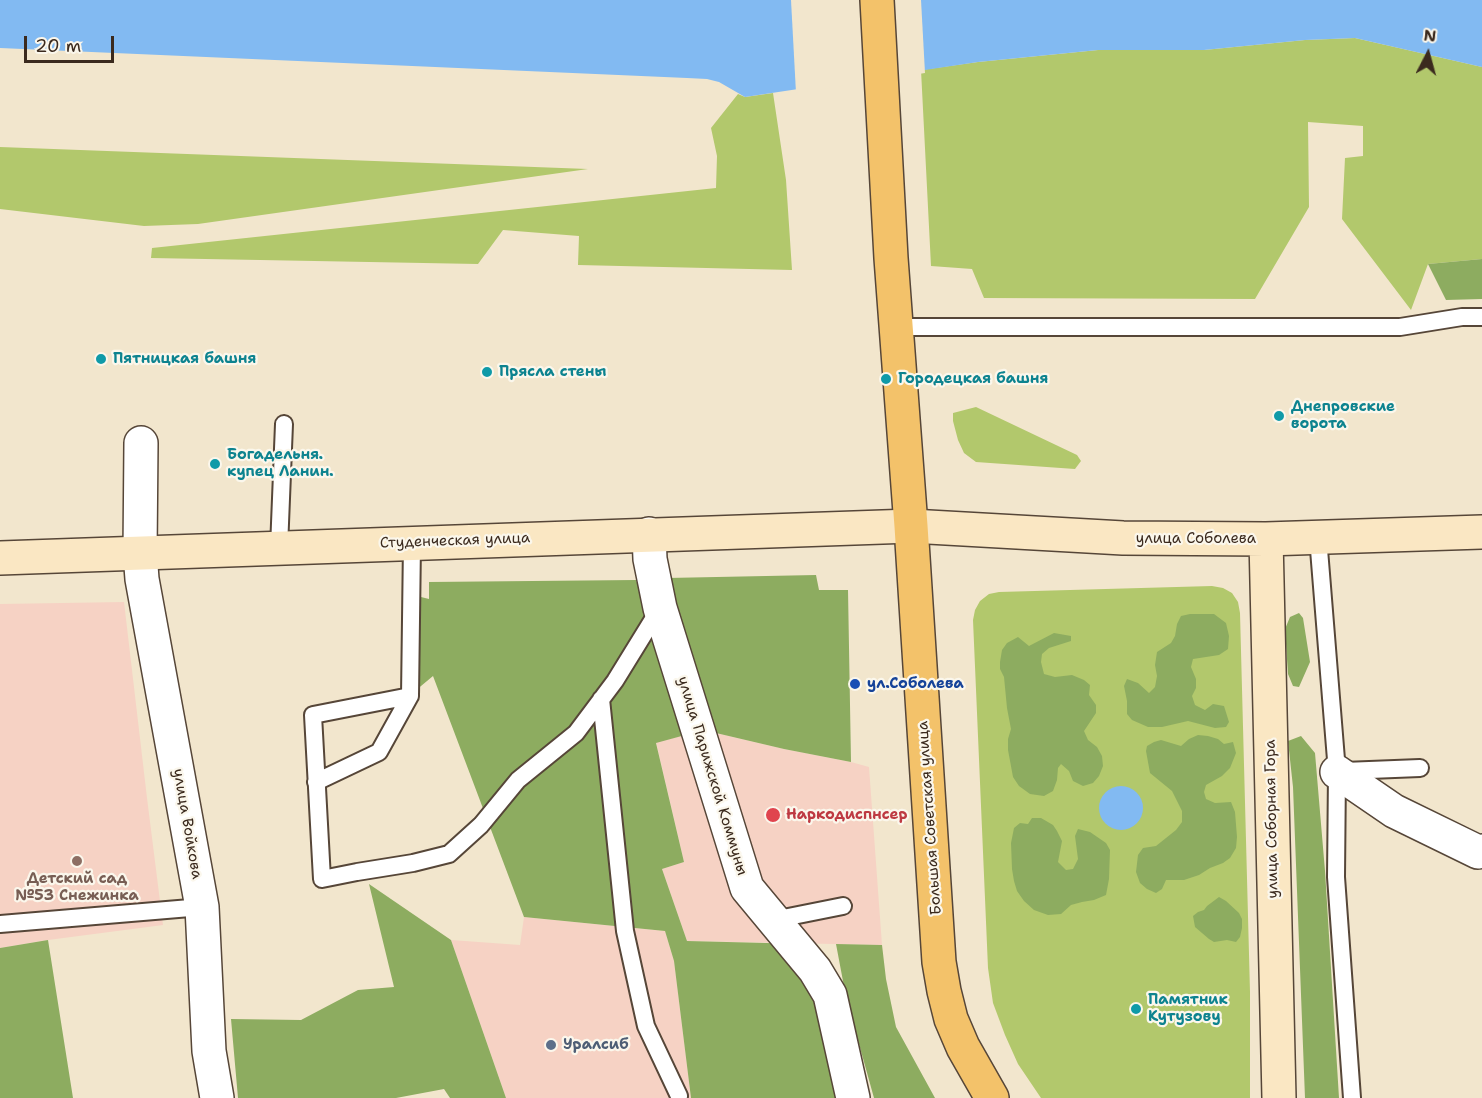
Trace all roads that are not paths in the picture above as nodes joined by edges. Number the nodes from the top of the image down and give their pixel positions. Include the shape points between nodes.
1 (878, 0) edge
2 (1482, 317) edge
3 (896, 327) junction
4 (284, 424) dead end
5 (141, 443) dead end
6 (911, 526) junction
7 (1482, 532) edge
8 (649, 534) junction
9 (1318, 537) junction
10 (1266, 539) junction
11 (412, 543) junction
12 (279, 548) junction
13 (140, 553) junction
14 (0, 558) edge
15 (660, 608) junction
16 (410, 696) junction
17 (601, 699) junction
18 (1420, 768) dead end
19 (1337, 771) junction
20 (316, 782) junction
21 (1482, 851) edge
22 (843, 906) dead end
23 (202, 907) junction
24 (773, 920) junction
25 (0, 924) edge
26 (679, 1096) dead end
27 (217, 1098) edge
28 (853, 1098) edge
29 (993, 1098) edge
30 (1279, 1098) edge
31 (1352, 1098) edge

1 - 3 main road, Большая Советская улица
2 - 3 lane via 1400,327
3 - 6 main road, Большая Советская улица
4 - 12 lane
5 - 13 street, улица Войкова
6 - 8 main road, Студенческая улица
6 - 10 main road, улица Соболева via 1123,538
6 - 29 main road, Большая Советская улица via 939,962 951,1019
7 - 9 main road, улица Соболева
8 - 11 main road, Студенческая улица
8 - 15 street, улица Парижской Коммуны
9 - 10 main road, улица Соболева
9 - 19 lane
10 - 30 main road, улица Соборная Гора
11 - 12 main road, Студенческая улица
11 - 16 lane
12 - 13 main road, Студенческая улица
13 - 14 main road, Студенческая улица
13 - 23 street, улица Войкова
15 - 17 lane
15 - 24 street, улица Парижской Коммуны via 747,888
16 - 20 lane via 379,752
16 - 20 lane via 313,715
17 - 20 lane via 576,733 518,780 481,825 448,854 322,879
17 - 26 lane via 625,931 646,1026
18 - 19 lane
19 - 21 street via 1394,811
19 - 31 lane via 1336,877
22 - 24 lane
23 - 25 lane
23 - 27 street, улица Войкова via 209,1051
24 - 28 street, улица Парижской Коммуны via 815,970 830,995

